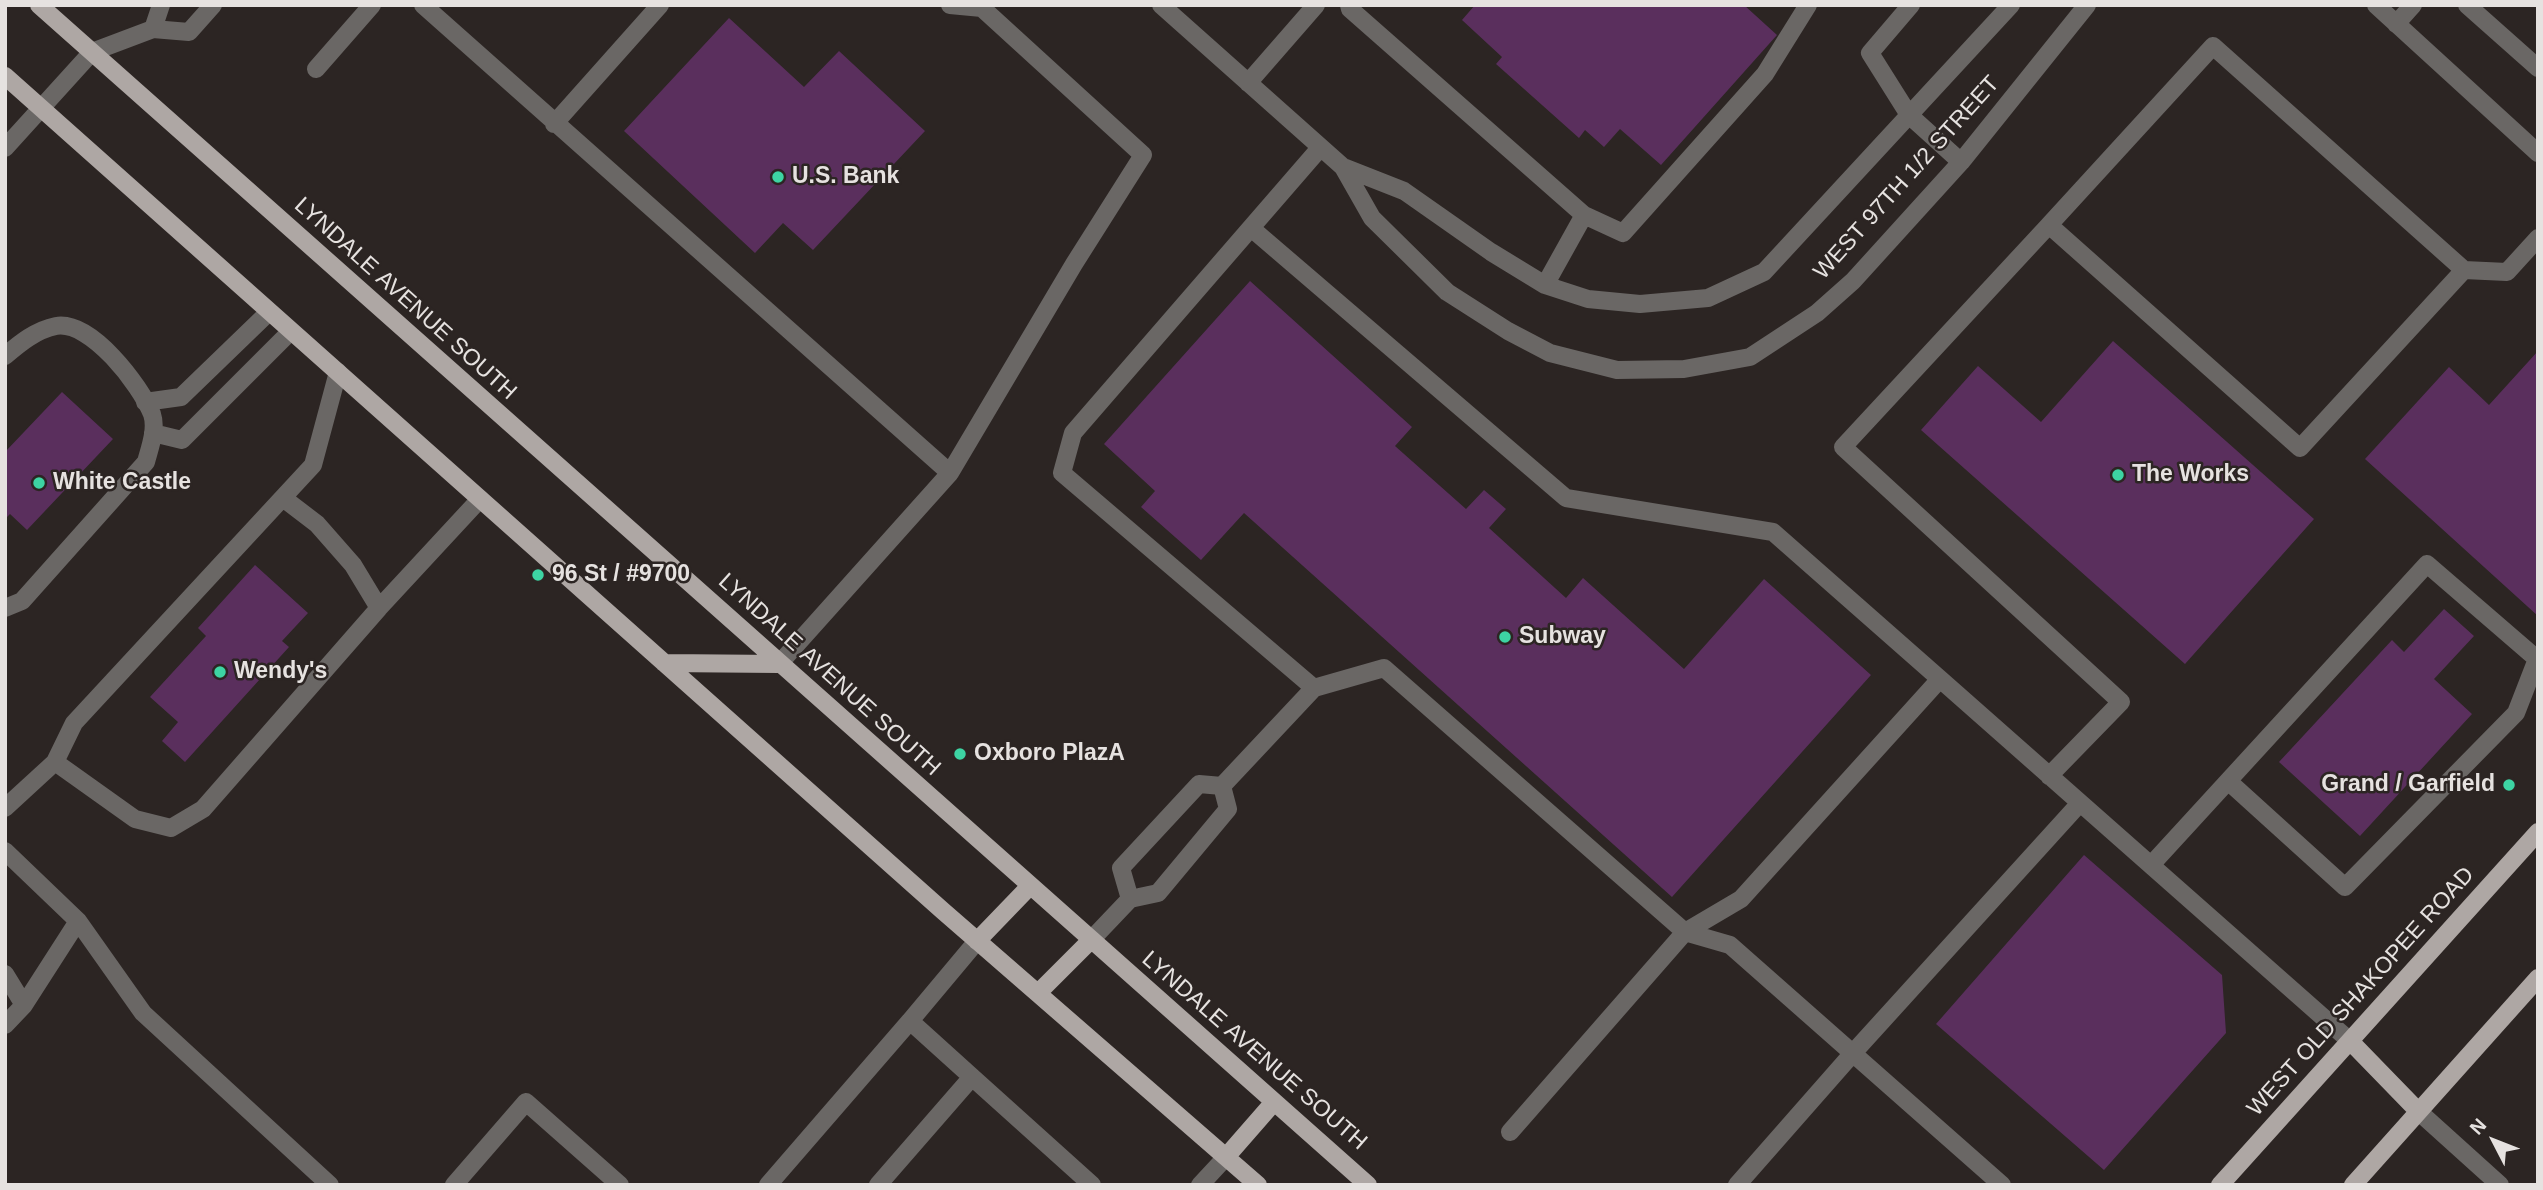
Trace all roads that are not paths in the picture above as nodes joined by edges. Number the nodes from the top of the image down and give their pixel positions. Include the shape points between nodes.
1 (39, 5) edge
2 (161, 5) edge
3 (213, 5) edge
4 (372, 5) edge
5 (423, 5) edge
6 (660, 5) edge
7 (950, 5) edge
8 (1161, 5) edge
9 (1316, 5) edge
10 (1349, 5) edge
11 (1808, 5) edge
12 (1911, 5) edge
13 (2011, 5) edge
14 (2087, 5) edge
15 (2376, 5) edge
16 (2413, 5) edge
17 (2467, 5) edge
18 (983, 7) edge
19 (2396, 24) junction
20 (153, 29) junction
21 (92, 52) junction
22 (316, 68) dead end
23 (2538, 68) edge
24 (5, 76) edge
25 (1248, 83) junction
26 (42, 108) junction
27 (1909, 115) junction
28 (554, 124) junction
29 (5, 148) edge
30 (1320, 148) junction
31 (2538, 153) edge
32 (1961, 162) junction
33 (1343, 167) junction
34 (1584, 215) junction
35 (2049, 225) junction
36 (1251, 228) junction
37 (2538, 238) edge
38 (2464, 270) junction
39 (1545, 285) junction
40 (269, 312) junction
41 (290, 332) junction
42 (5, 356) edge
43 (338, 372) junction
44 (145, 402) junction
45 (153, 433) junction
46 (950, 473) junction
47 (283, 498) junction
48 (480, 499) junction
49 (5, 608) edge
50 (379, 608) junction
51 (664, 663) junction
52 (779, 664) junction
53 (1940, 679) junction
54 (1314, 688) junction
55 (55, 762) junction
56 (2049, 776) junction
57 (2228, 781) junction
58 (1222, 786) junction
59 (2080, 803) junction
60 (5, 808) edge
61 (2538, 832) edge
62 (5, 851) edge
63 (2151, 865) junction
64 (1030, 886) junction
65 (1129, 899) junction
66 (78, 921) junction
67 (1685, 932) junction
68 (1091, 940) junction
69 (977, 941) junction
70 (5, 974) edge
71 (2538, 978) edge
72 (1038, 993) junction
73 (24, 1005) junction
74 (910, 1021) junction
75 (5, 1026) edge
76 (2350, 1041) junction
77 (1853, 1053) junction
78 (972, 1077) junction
79 (1274, 1102) junction
80 (2418, 1111) junction
81 (1510, 1132) dead end
82 (1226, 1157) junction
83 (330, 1185) edge
84 (454, 1185) edge
85 (620, 1185) edge
86 (768, 1185) edge
87 (878, 1185) edge
88 (1091, 1185) edge
89 (1200, 1185) edge
90 (1258, 1185) edge
91 (1368, 1185) edge
92 (1737, 1185) edge
93 (2002, 1185) edge
94 (2220, 1185) edge
95 (2353, 1185) edge
96 (2500, 1185) edge

1 - 21 main road, LYNDALE AVENUE SOUTH
2 - 20 street
3 - 20 street via 189,32
4 - 22 street
5 - 28 street
6 - 28 street
7 - 18 street
8 - 25 street
9 - 25 street
10 - 34 street
11 - 34 street via 1765,74 1623,233
12 - 27 street via 1870,53
13 - 27 street, WEST 97TH 1/2 STREET
14 - 32 street, WEST 97TH 1/2 STREET
15 - 19 street
16 - 19 street
17 - 23 street
18 - 46 street via 1143,155
19 - 31 street
20 - 21 street
21 - 26 street
21 - 52 main road, LYNDALE AVENUE SOUTH
24 - 26 main road
25 - 30 street
26 - 29 street
26 - 40 main road
27 - 32 street
27 - 39 street, WEST 97TH 1/2 STREET via 1764,272 1708,298 1640,304 1588,299
28 - 46 street
30 - 33 street
30 - 36 street
32 - 33 street, WEST 97TH 1/2 STREET via 1853,281 1817,313 1750,357 1684,369 1617,370 1550,353 1447,292 1372,218
33 - 39 street, WEST 97TH 1/2 STREET via 1404,191
34 - 39 street
35 - 38 street via 2300,448
35 - 38 street via 2213,46
35 - 56 street via 1843,447 2120,702
36 - 53 street via 1566,498 1773,532
36 - 54 street via 1073,433 1062,473
37 - 38 street via 2507,272
40 - 41 main road
40 - 44 street via 181,397
41 - 43 main road
41 - 45 street via 181,440
42 - 44 street via 27,337 58,326 80,330 125,369
43 - 47 street via 313,465
43 - 48 main road
44 - 45 street via 153,416
45 - 49 street via 146,462 22,601
46 - 52 street
47 - 50 street via 317,524 353,565
47 - 55 street via 74,723
48 - 50 street
48 - 51 main road
50 - 55 street via 202,809 171,828 135,819
51 - 52 main road
51 - 69 main road
52 - 64 main road, LYNDALE AVENUE SOUTH
53 - 56 street
53 - 67 street via 1741,899
54 - 58 street
54 - 67 street via 1384,668
55 - 60 street
56 - 59 street
57 - 57 street via 2427,564 2537,659 2516,713 2345,887
57 - 63 street
58 - 65 street via 1228,809 1158,893
58 - 65 street via 1199,784 1121,869
59 - 63 street
59 - 77 street
61 - 76 main road, WEST OLD SHAKOPEE ROAD
62 - 66 street
63 - 76 street
64 - 68 main road, LYNDALE AVENUE SOUTH
64 - 69 main road
65 - 68 street
66 - 73 street
66 - 83 street via 143,1013
67 - 77 street via 1730,945
67 - 81 street
68 - 72 main road
68 - 79 main road, LYNDALE AVENUE SOUTH
69 - 72 main road
69 - 74 street
70 - 73 street
71 - 80 main road
72 - 82 main road
73 - 75 street
74 - 78 street
74 - 86 street
76 - 80 main road
76 - 94 main road, WEST OLD SHAKOPEE ROAD
77 - 92 street
77 - 93 street
78 - 87 street
78 - 88 street
79 - 82 main road
79 - 91 main road, LYNDALE AVENUE SOUTH
80 - 95 main road
80 - 96 street
82 - 89 street
82 - 90 main road
84 - 85 street via 526,1102

